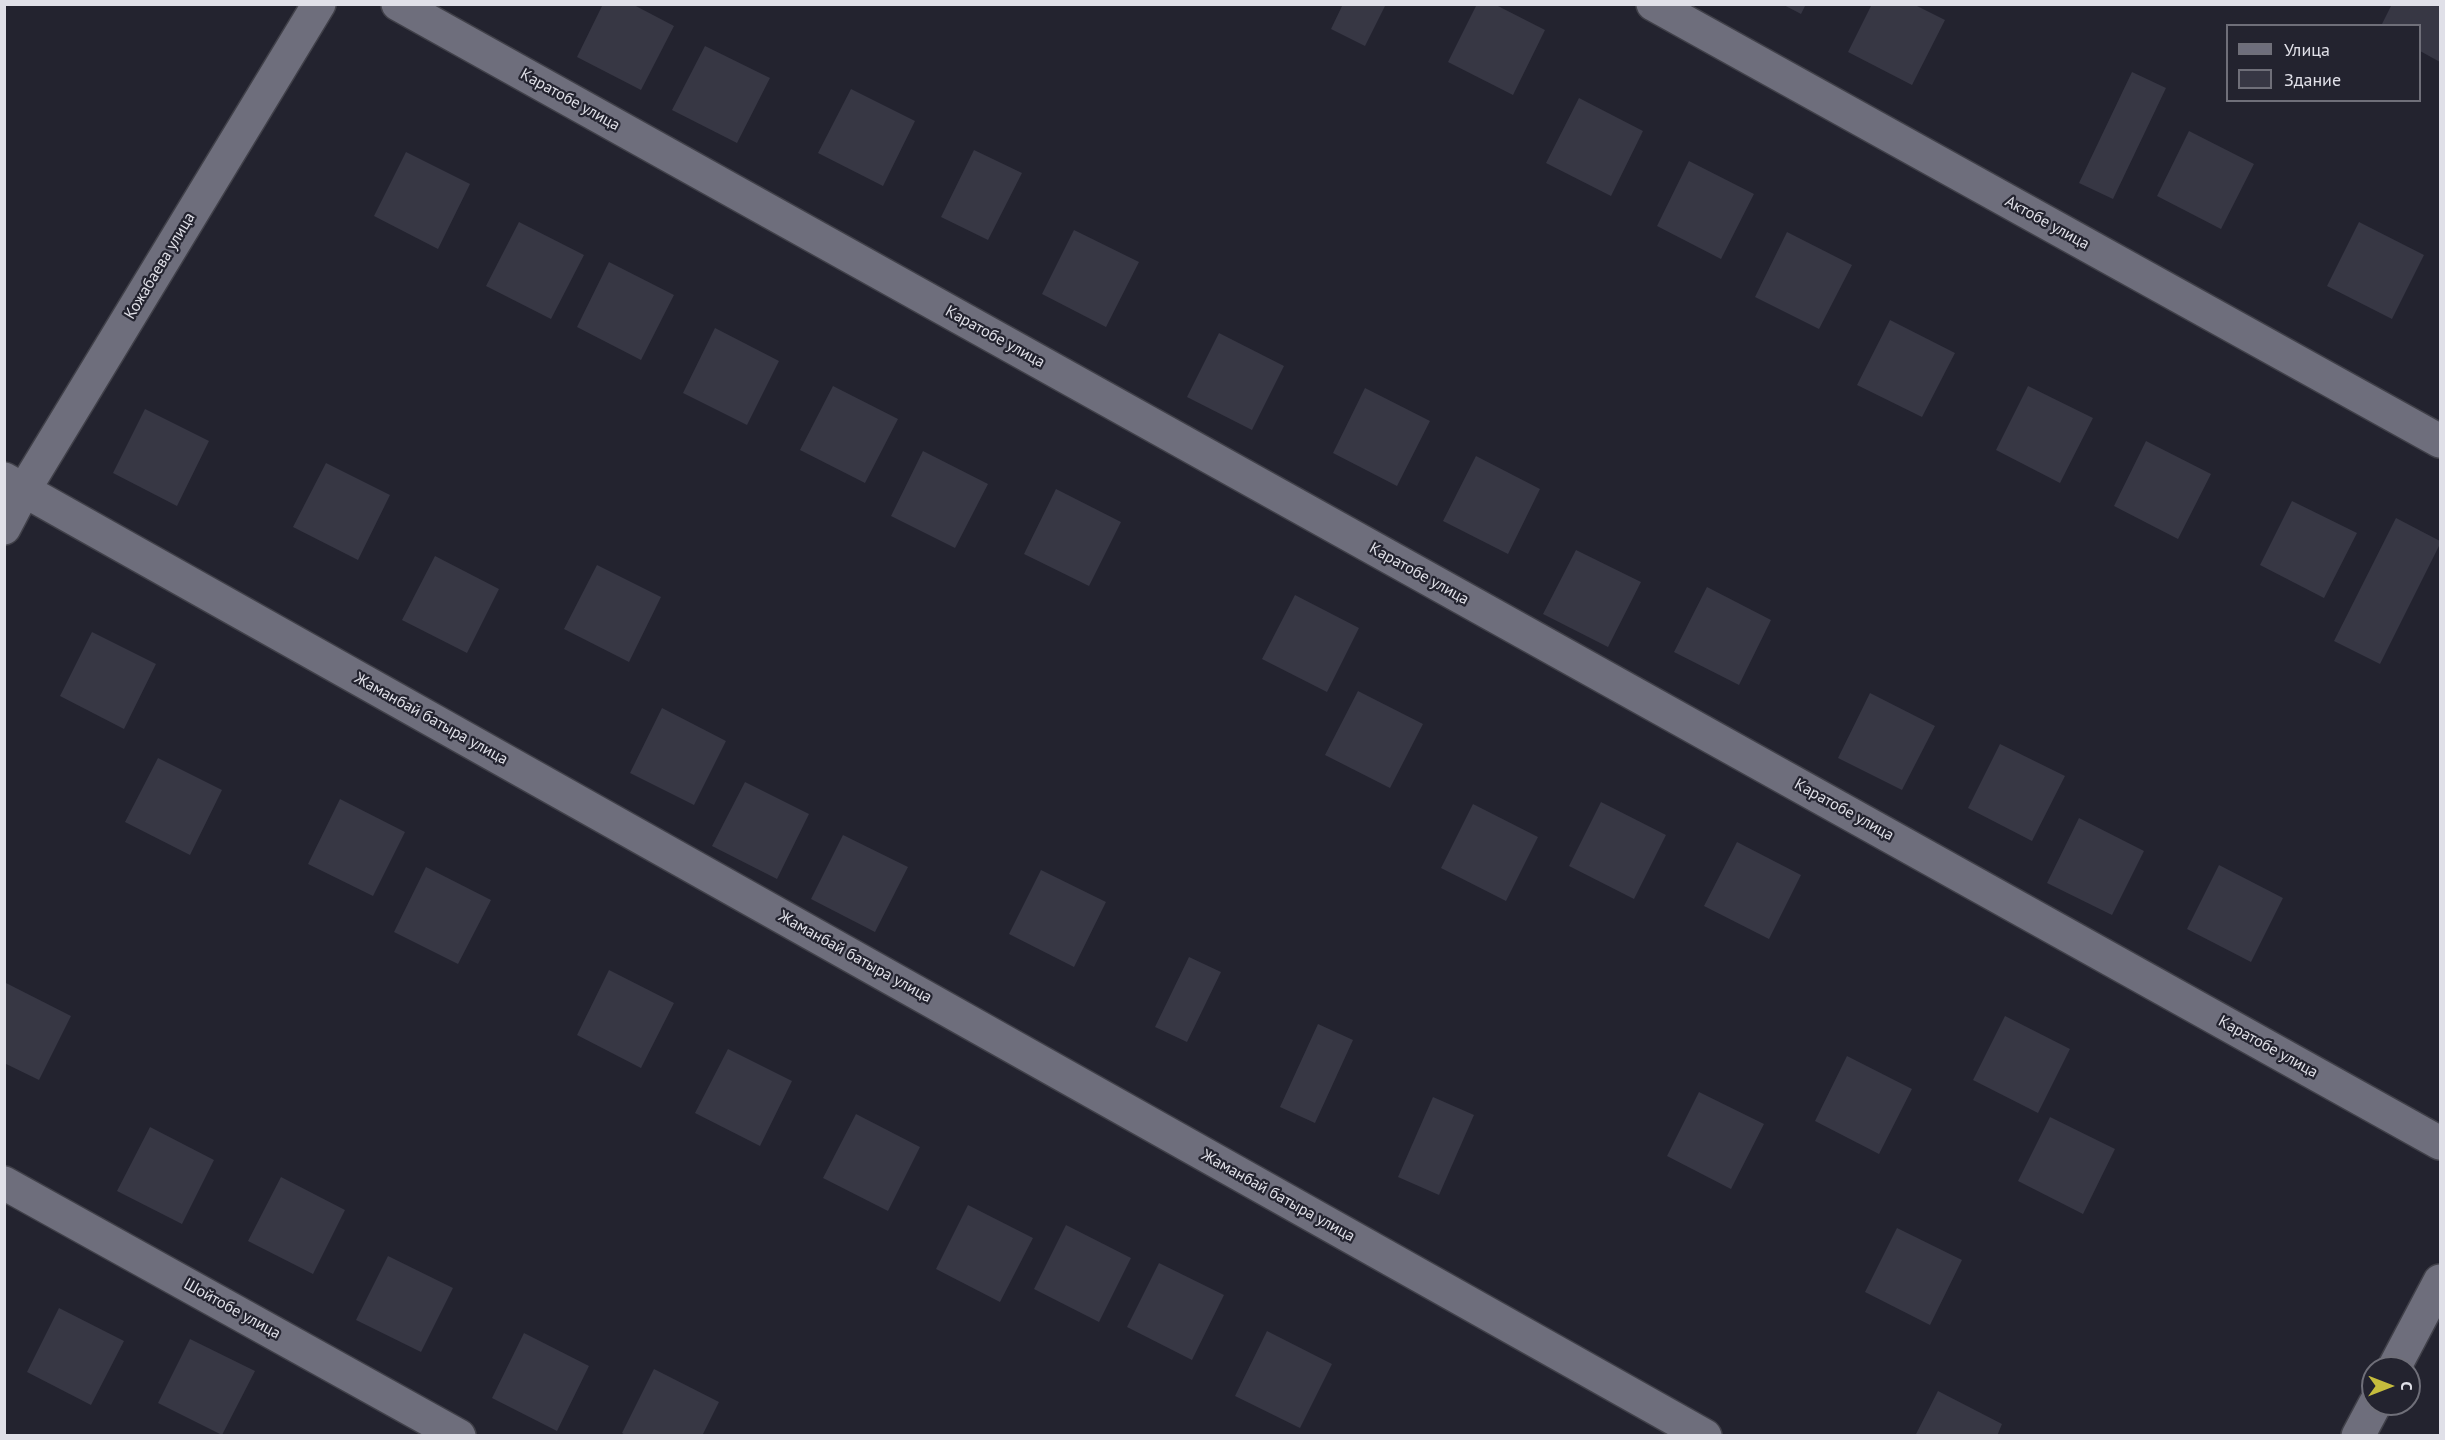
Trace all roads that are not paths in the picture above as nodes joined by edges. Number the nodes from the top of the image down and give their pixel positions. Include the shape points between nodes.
1 (319, 4) edge
2 (398, 4) edge
3 (1653, 4) edge
4 (2440, 441) edge
5 (14, 485) edge
6 (4, 528) edge
7 (2440, 1143) edge
8 (4, 1183) edge
9 (2440, 1281) edge
10 (2400, 1356) edge
11 (2369, 1416) edge
12 (459, 1436) edge
13 (1704, 1436) edge
14 (2358, 1436) edge

1 - 5 street, Кожабаева улица
2 - 7 street, Каратобе улица
3 - 4 street, Актобе улица
5 - 6 street, Кожабаева улица
5 - 13 street, Жаманбай батыра улица
8 - 12 street, Шойтобе улица
9 - 10 street
11 - 14 street

